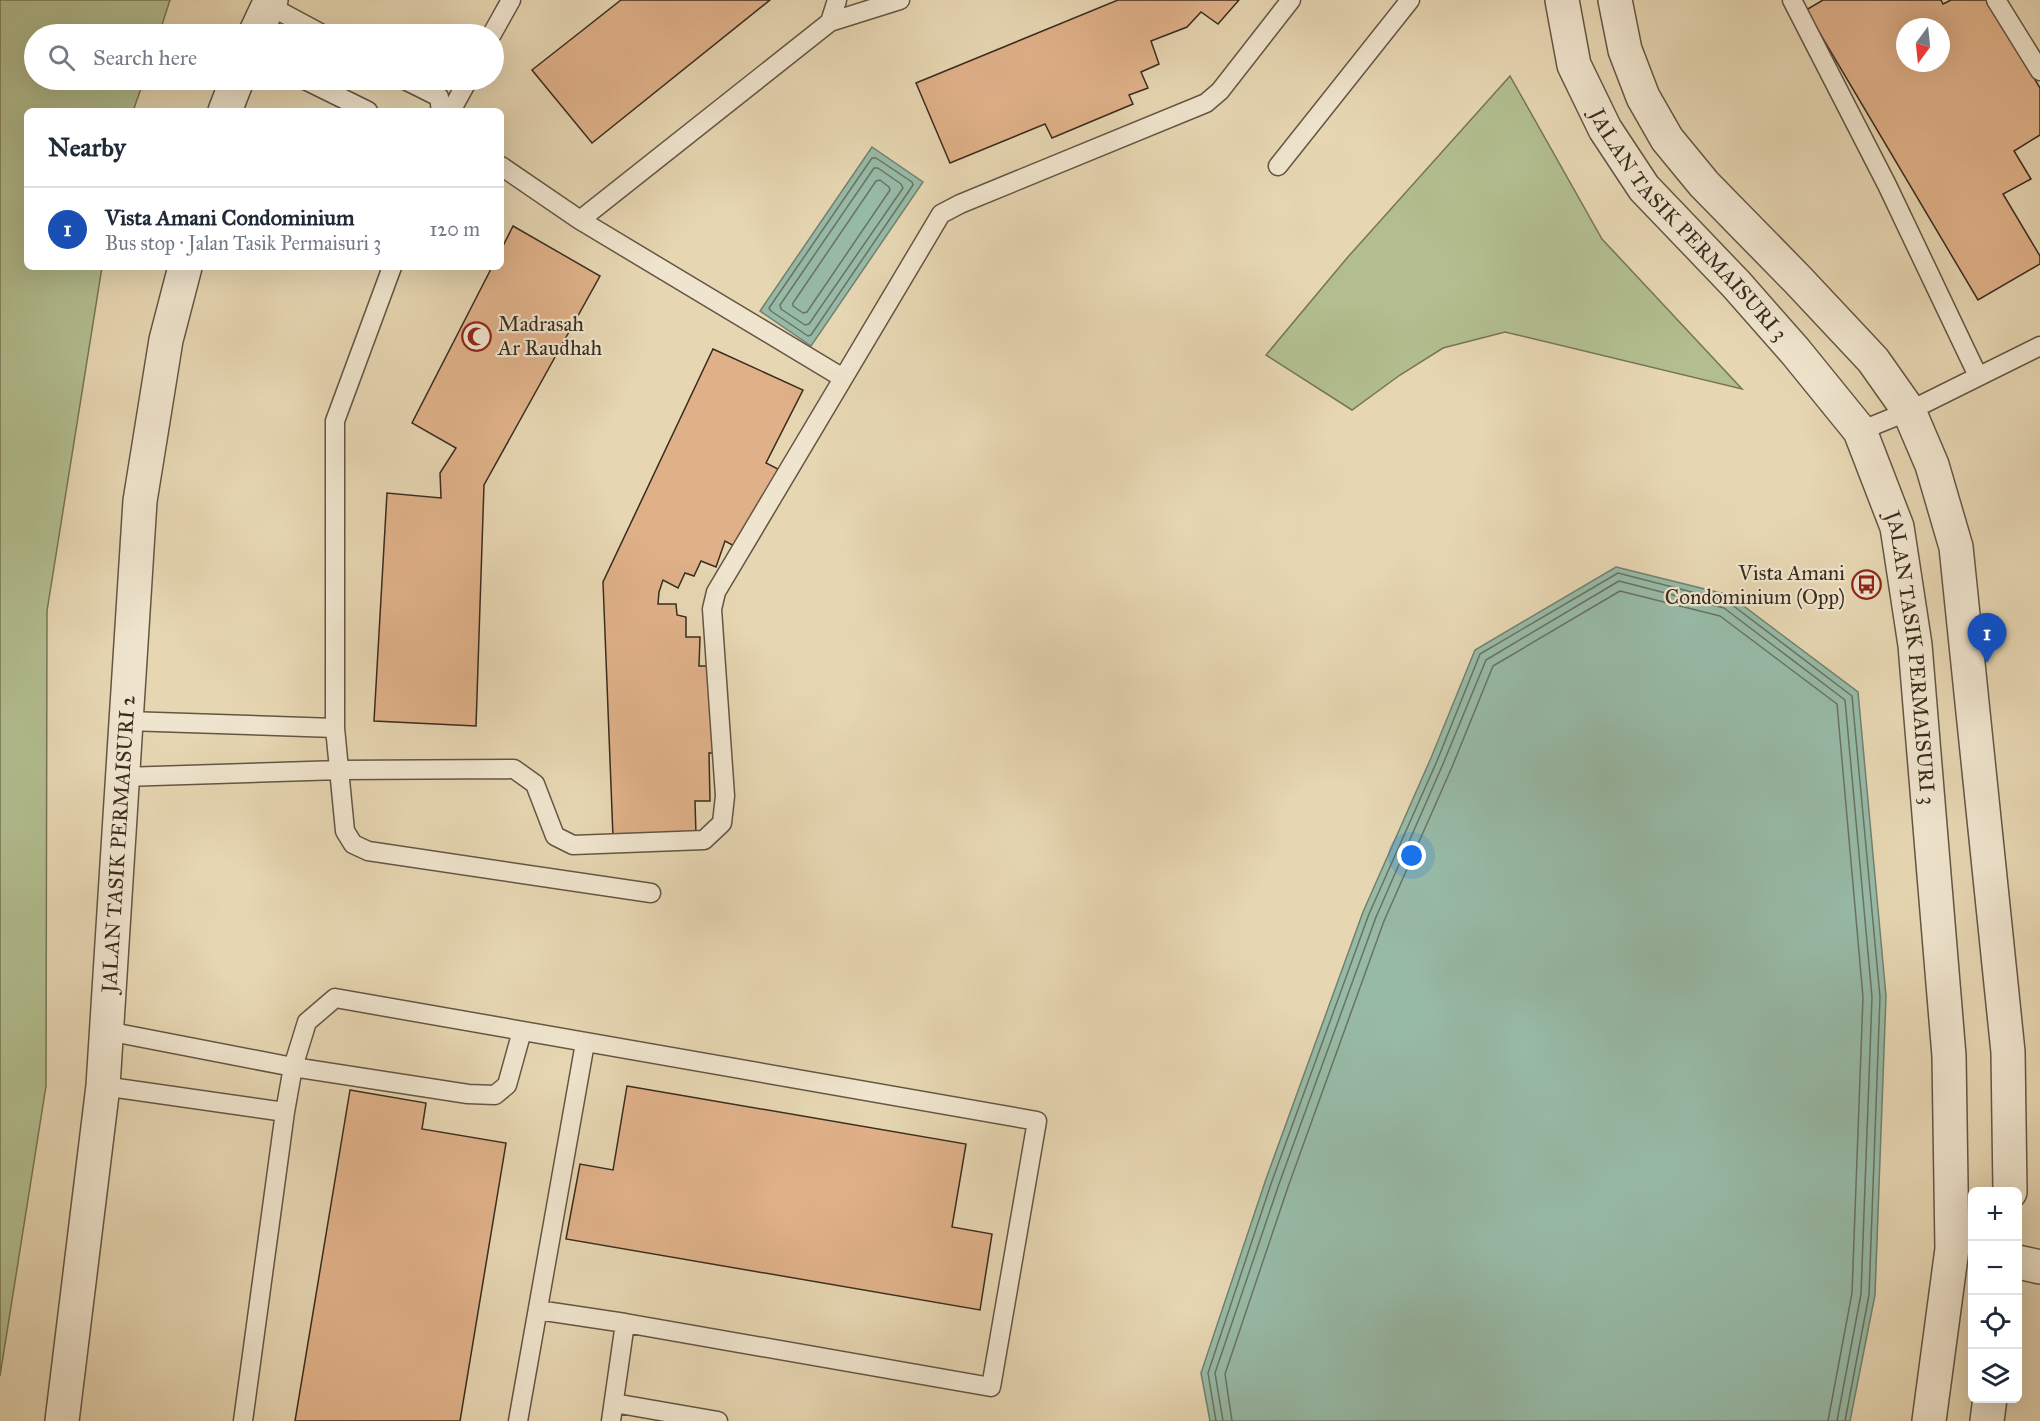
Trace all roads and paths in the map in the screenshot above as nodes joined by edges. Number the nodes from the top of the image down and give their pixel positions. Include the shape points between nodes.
1 (511, 0) edge
2 (837, 0) edge
3 (900, 0) edge
4 (1291, 0) edge
5 (1410, 0) edge
6 (1562, 0) edge
7 (1615, 0) edge
8 (1792, 0) edge
9 (1996, 0) edge
10 (270, 3) edge
11 (830, 22) junction
12 (260, 24) edge
13 (305, 24) edge
14 (498, 24) edge
15 (2040, 71) edge
16 (233, 90) edge
17 (325, 90) edge
18 (425, 90) edge
19 (463, 90) edge
20 (226, 108) edge
21 (362, 108) edge
22 (441, 108) edge
23 (454, 108) edge
24 (1278, 166) dead end
25 (504, 168) edge
26 (580, 220) junction
27 (184, 270) edge
28 (391, 270) edge
29 (2040, 346) edge
30 (1978, 376) junction
31 (843, 378) junction
32 (1909, 411) junction
33 (1860, 431) junction
34 (127, 721) junction
35 (335, 728) junction
36 (340, 770) junction
37 (123, 777) junction
38 (651, 893) dead end
39 (107, 1031) junction
40 (522, 1031) junction
41 (585, 1043) junction
42 (293, 1067) junction
43 (103, 1086) junction
44 (285, 1112) junction
45 (2010, 1187) edge
46 (1962, 1251) edge
47 (2022, 1263) edge
48 (2040, 1267) edge
49 (538, 1310) junction
50 (625, 1323) junction
51 (1989, 1403) edge
52 (612, 1412) edge
53 (62, 1421) edge
54 (243, 1421) edge
55 (518, 1421) edge
56 (718, 1421) edge
57 (1929, 1421) edge
58 (1987, 1421) edge

1 - 14 lane
2 - 11 lane
3 - 11 lane
4 - 31 lane via 1220,91 1206,103 941,214
5 - 24 lane
6 - 33 street, JALAN TASIK PERMAISURI 3 via 1574,65 1605,129 1644,188 1796,351
7 - 32 street, JALAN TASIK PERMAISURI 3 via 1625,50 1643,97 1667,139 1704,184 1873,360
8 - 30 lane via 1887,185
9 - 15 lane
10 - 12 street
10 - 13 lane
11 - 26 lane
16 - 20 street
17 - 21 lane
18 - 22 lane via 439,97
19 - 23 lane
25 - 26 lane
26 - 31 lane
27 - 34 street, JALAN TASIK PERMAISURI 2 via 166,340 140,501
28 - 35 lane via 335,421
29 - 30 lane
30 - 32 lane
31 - 36 lane via 716,592 712,609 725,796 722,823 704,840 573,845 555,836 535,784 514,768
32 - 33 lane
32 - 45 street, JALAN TASIK PERMAISURI 3 via 1932,465 1956,547 2008,1052
33 - 46 street, JALAN TASIK PERMAISURI 3 via 1897,527 1915,645
34 - 35 lane
34 - 37 street, JALAN TASIK PERMAISURI 2
35 - 36 lane
36 - 37 lane
36 - 38 lane via 345,831 352,844 368,851
37 - 39 street, JALAN TASIK PERMAISURI 2
39 - 42 lane
39 - 43 street, JALAN TASIK PERMAISURI 2
40 - 41 lane
40 - 42 lane via 335,998 307,1022
40 - 42 lane via 507,1085 495,1095
41 - 49 lane
41 - 50 lane via 1038,1121 991,1388
42 - 44 lane
43 - 44 lane
43 - 53 street, JALAN TASIK PERMAISURI 2
44 - 54 lane
46 - 57 street, JALAN TASIK PERMAISURI 3
47 - 48 street
49 - 50 lane
49 - 55 lane
50 - 52 lane
51 - 58 street
52 - 56 lane

